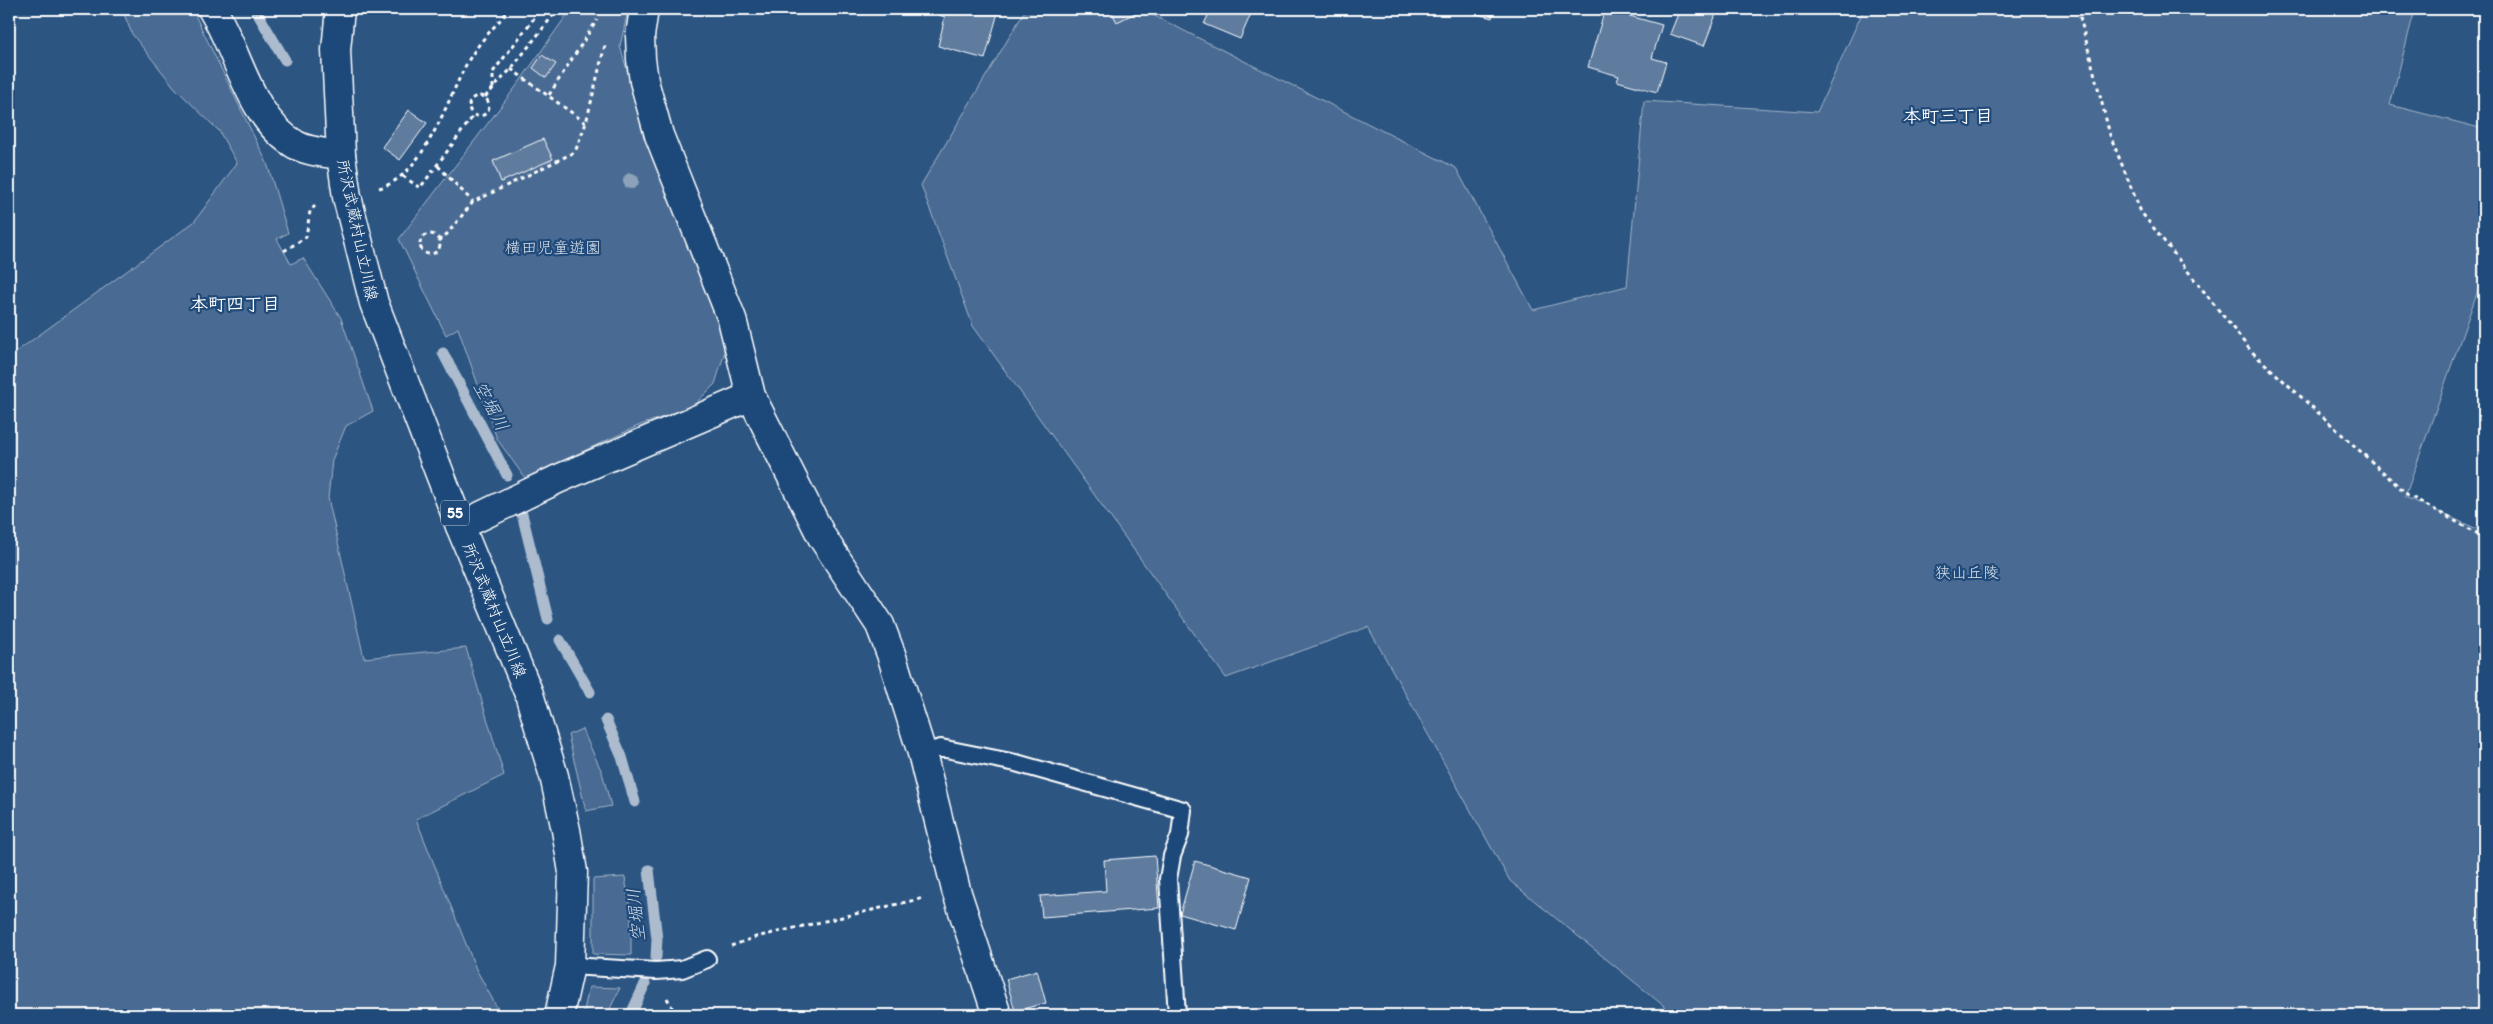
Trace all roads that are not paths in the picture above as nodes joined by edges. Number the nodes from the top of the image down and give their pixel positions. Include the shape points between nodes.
1 (212, 9) edge
2 (340, 9) edge
3 (644, 9) edge
4 (341, 155) junction
5 (751, 396) junction
6 (460, 526) junction
7 (922, 752) junction
8 (708, 959) road end
9 (570, 966) junction
10 (559, 1015) edge
11 (997, 1015) edge
12 (1178, 1015) edge

1 - 4 street via 223,26 260,109 280,133 297,145
2 - 4 street, 所沢武蔵村山立川線 / 55 via 336,50
3 - 5 street via 641,59 659,136 732,319
4 - 6 street, 所沢武蔵村山立川線 / 55 via 347,197 374,303
5 - 6 street via 558,479
5 - 7 street via 822,538 880,626
6 - 9 street, 所沢武蔵村山立川線 / 55 via 530,694 554,776 573,872
7 - 11 street via 956,890
7 - 12 lane via 941,748 1016,763 1183,810 1168,879
8 - 9 lane via 682,969 656,971
9 - 10 street, 所沢武蔵村山立川線 / 55

